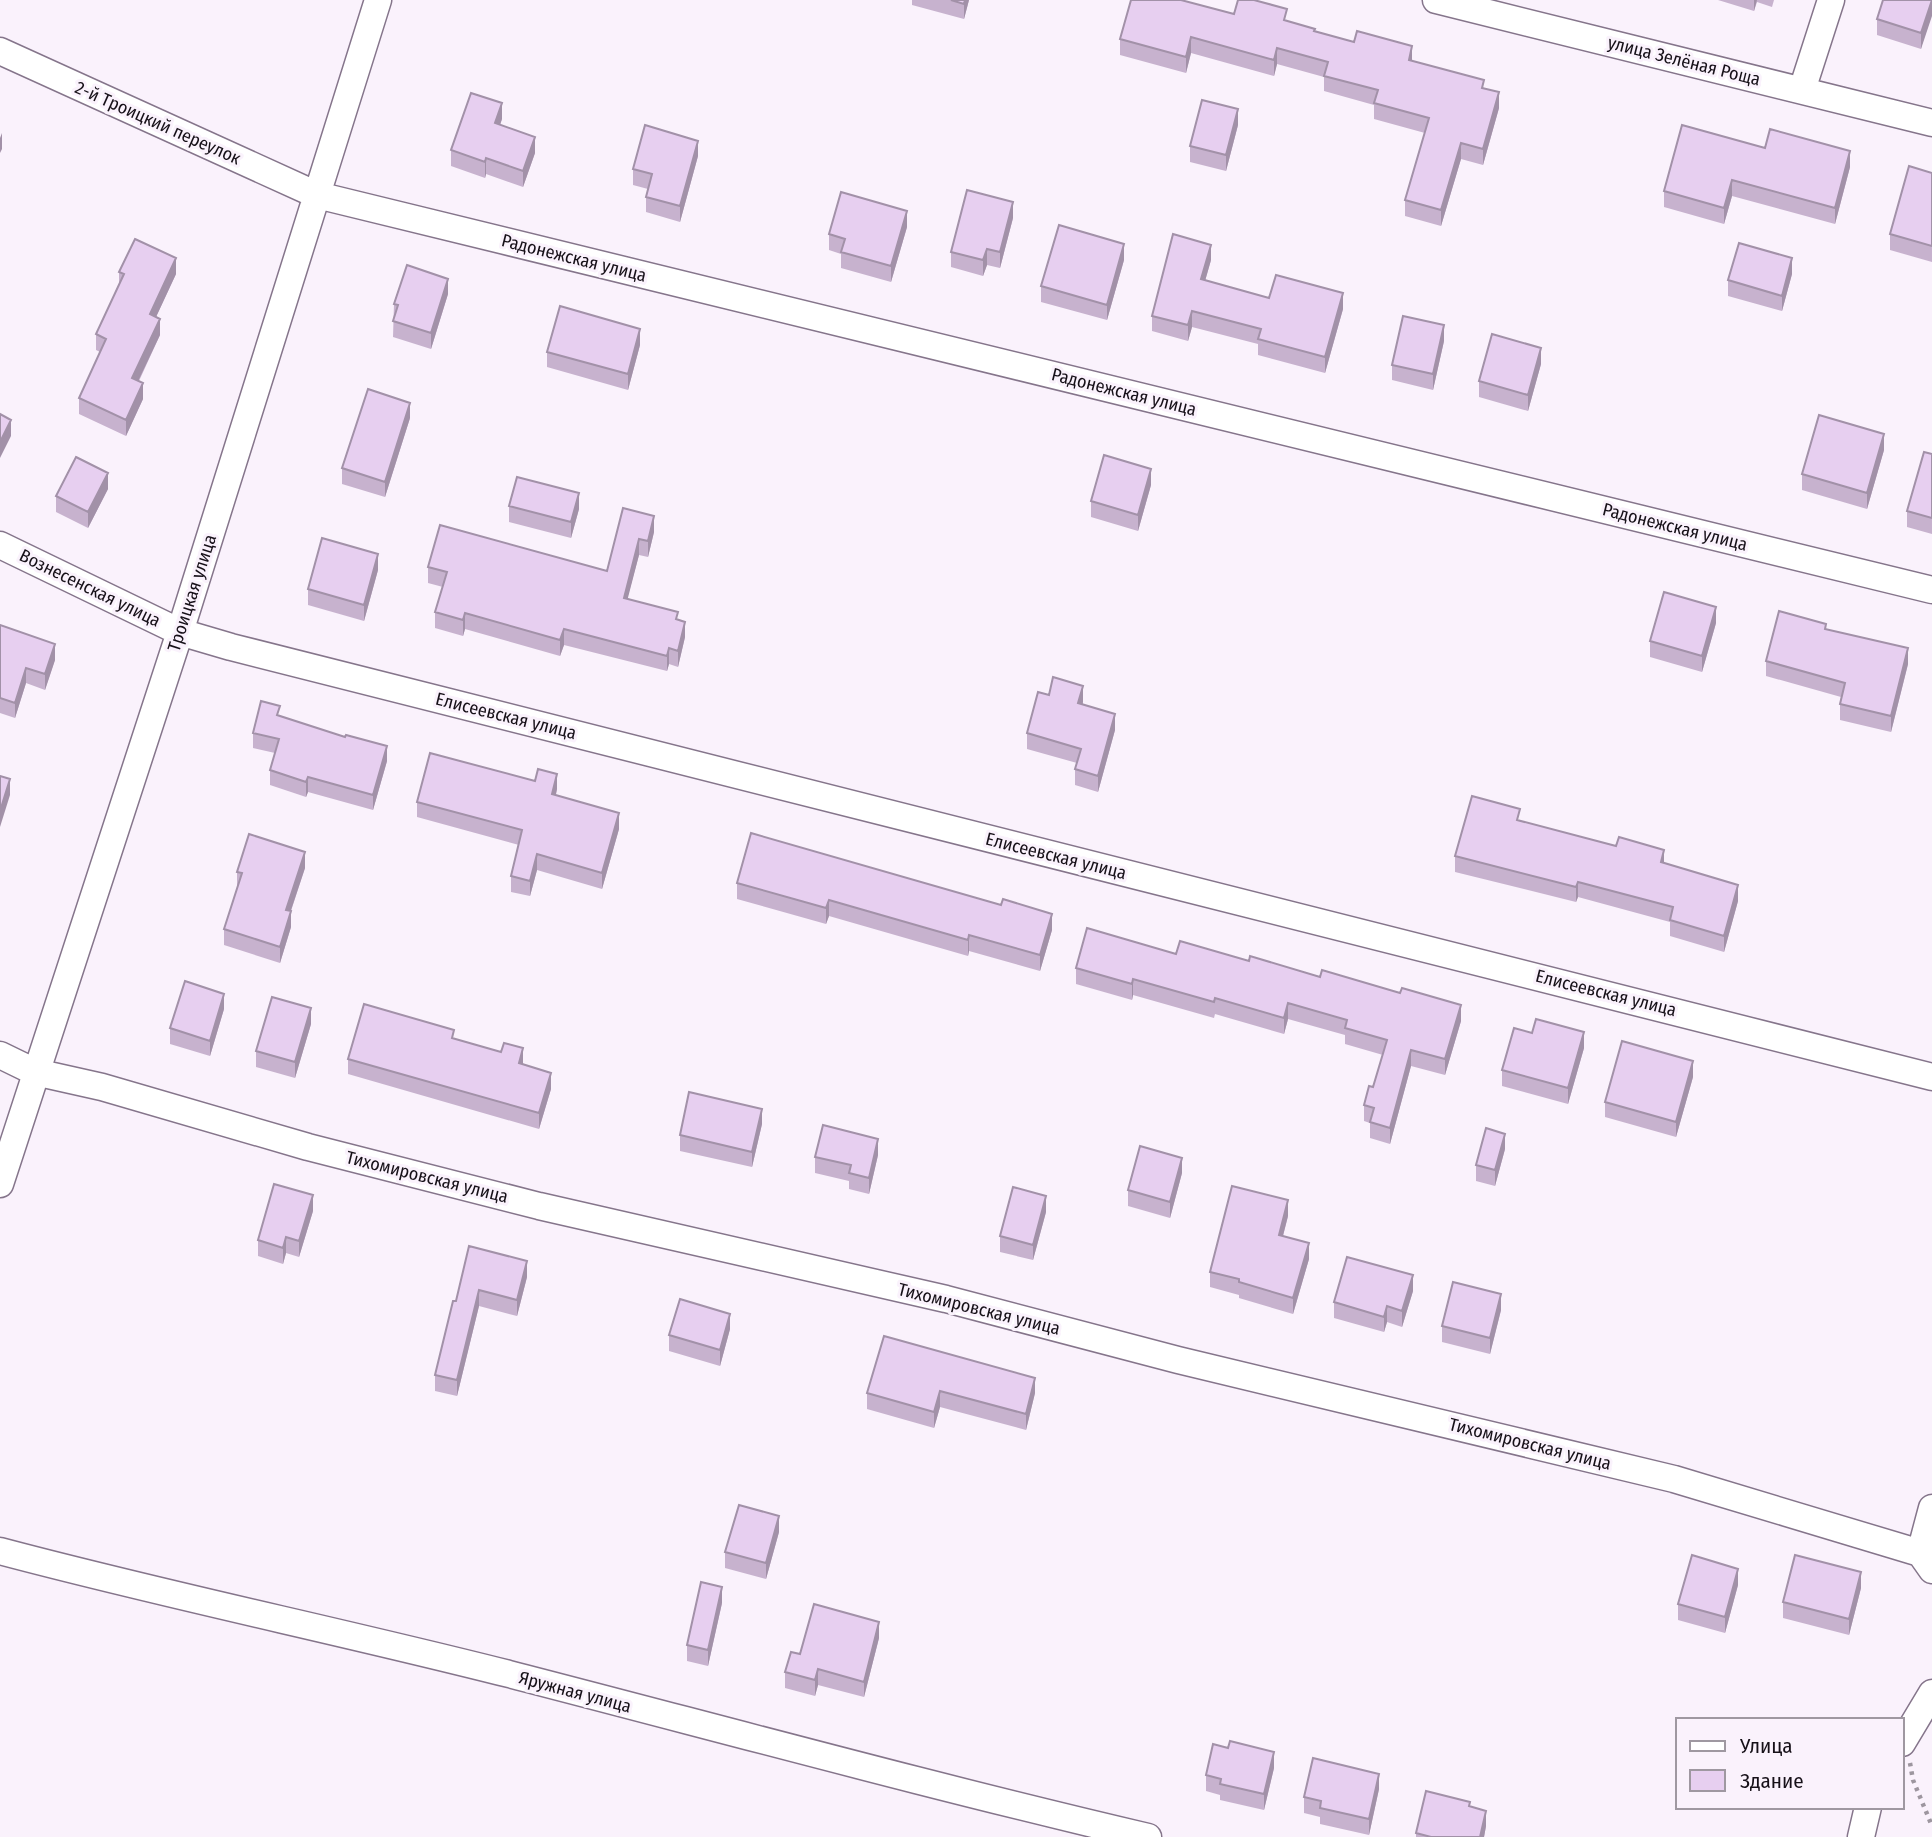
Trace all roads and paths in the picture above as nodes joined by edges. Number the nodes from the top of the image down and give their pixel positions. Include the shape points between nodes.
1 (378, 0) edge
2 (1436, 0) edge
3 (1831, 0) edge
4 (0, 51) edge
5 (1802, 90) junction
6 (1932, 123) edge
7 (317, 195) junction
8 (0, 545) edge
9 (1932, 590) edge
10 (180, 632) junction
11 (0, 1055) edge
12 (35, 1072) junction
13 (1932, 1077) edge
14 (0, 1184) edge
15 (1932, 1508) edge
16 (0, 1552) edge
17 (1926, 1562) edge
18 (1932, 1693) edge
19 (1904, 1741) edge
20 (1868, 1809) edge
21 (1932, 1826) edge
22 (1148, 1837) edge
23 (1861, 1837) edge

1 - 7 street, Троицкая улица
2 - 5 street, улица Зелёная Роща
3 - 5 street
4 - 7 street, 2-й Троицкий переулок
5 - 6 street, улица Зелёная Роща
7 - 9 street, Радонежская улица
7 - 10 street, Троицкая улица
8 - 10 street, Вознесенская улица
10 - 12 street, Троицкая улица
10 - 13 street, Елисеевская улица
11 - 12 street, Тихомировская улица
12 - 14 street, Троицкая улица
12 - 17 street, Тихомировская улица via 526,1203 946,1299 1178,1360 1674,1479
15 - 17 street
16 - 22 street, Яружная улица via 506,1674
18 - 19 street
19 - 21 path via 1913,1780
20 - 23 street

